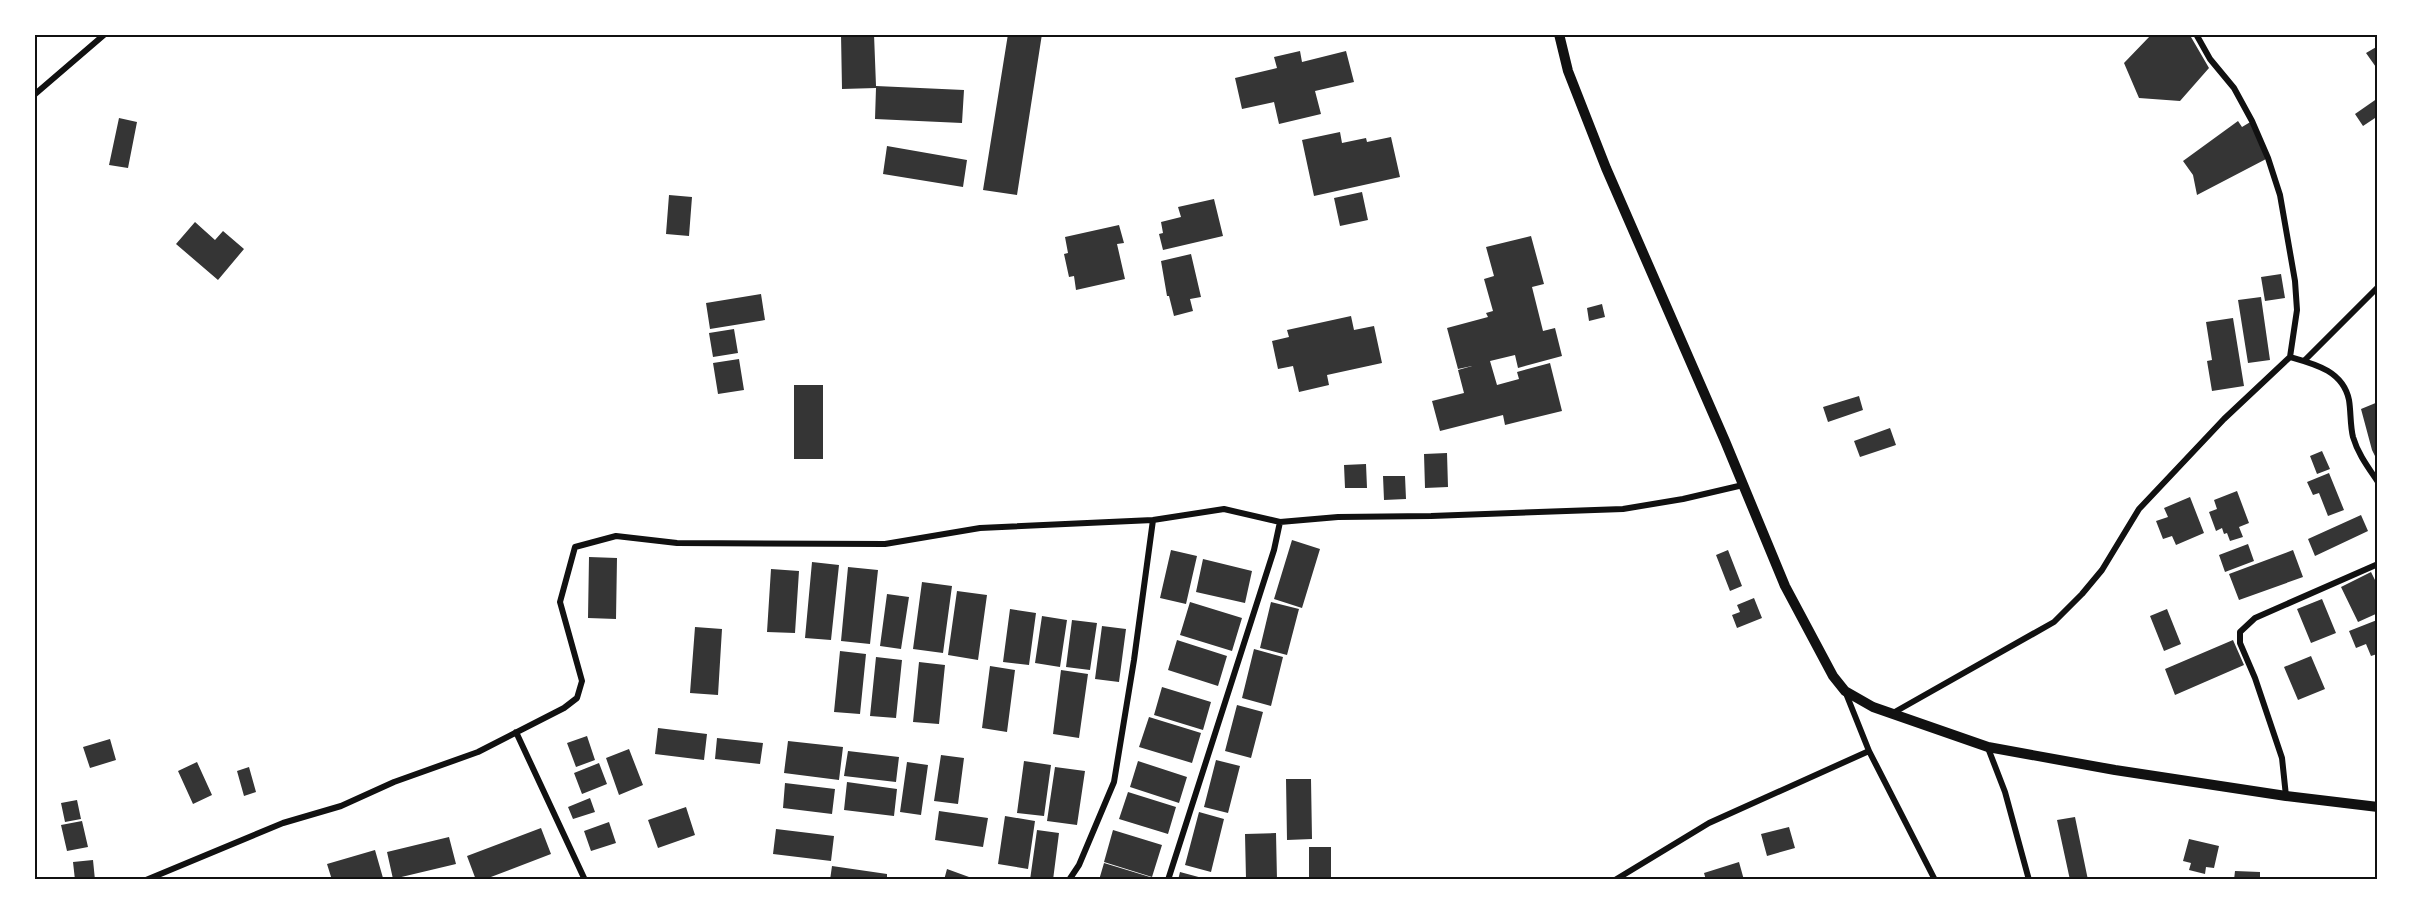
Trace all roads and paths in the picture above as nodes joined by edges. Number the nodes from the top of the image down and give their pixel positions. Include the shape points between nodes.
1 (105, 34) edge
2 (1558, 34) edge
3 (2196, 34) edge
4 (34, 95) edge
5 (2378, 287) edge
6 (2290, 357) junction
7 (2304, 361) junction
8 (2378, 482) edge
9 (1743, 485) junction
10 (1153, 520) junction
11 (1280, 522) junction
12 (2378, 564) edge
13 (1845, 692) junction
14 (1893, 714) junction
15 (516, 732) junction
16 (1988, 747) junction
17 (1869, 751) junction
18 (2286, 796) junction
19 (2378, 807) edge
20 (146, 879) edge
21 (585, 879) edge
22 (1069, 879) edge
23 (1168, 879) edge
24 (1615, 879) edge
25 (1935, 879) edge
26 (2030, 879) edge

1 - 4 street
2 - 9 street via 1606,168
3 - 6 street via 2252,121 2280,195 2297,310
5 - 7 street
6 - 7 street
6 - 14 street via 2163,483 2133,517 2102,570 2054,622
7 - 8 street via 2326,368 2349,397 2352,434
9 - 11 street via 1623,509
9 - 13 street via 1785,586
10 - 11 street via 1224,509
10 - 15 street via 980,528 885,544 677,543 616,536 576,547 560,602 582,681 577,698
10 - 22 street via 1114,782 1079,865
11 - 23 street
12 - 18 street via 2260,615 2240,632 2240,642 2282,758
13 - 14 street
13 - 17 street
14 - 16 street
15 - 20 street via 478,752 341,806 283,822
15 - 21 street
16 - 18 street
16 - 26 street via 2006,792
17 - 24 street via 1709,823
17 - 25 street
18 - 19 street

